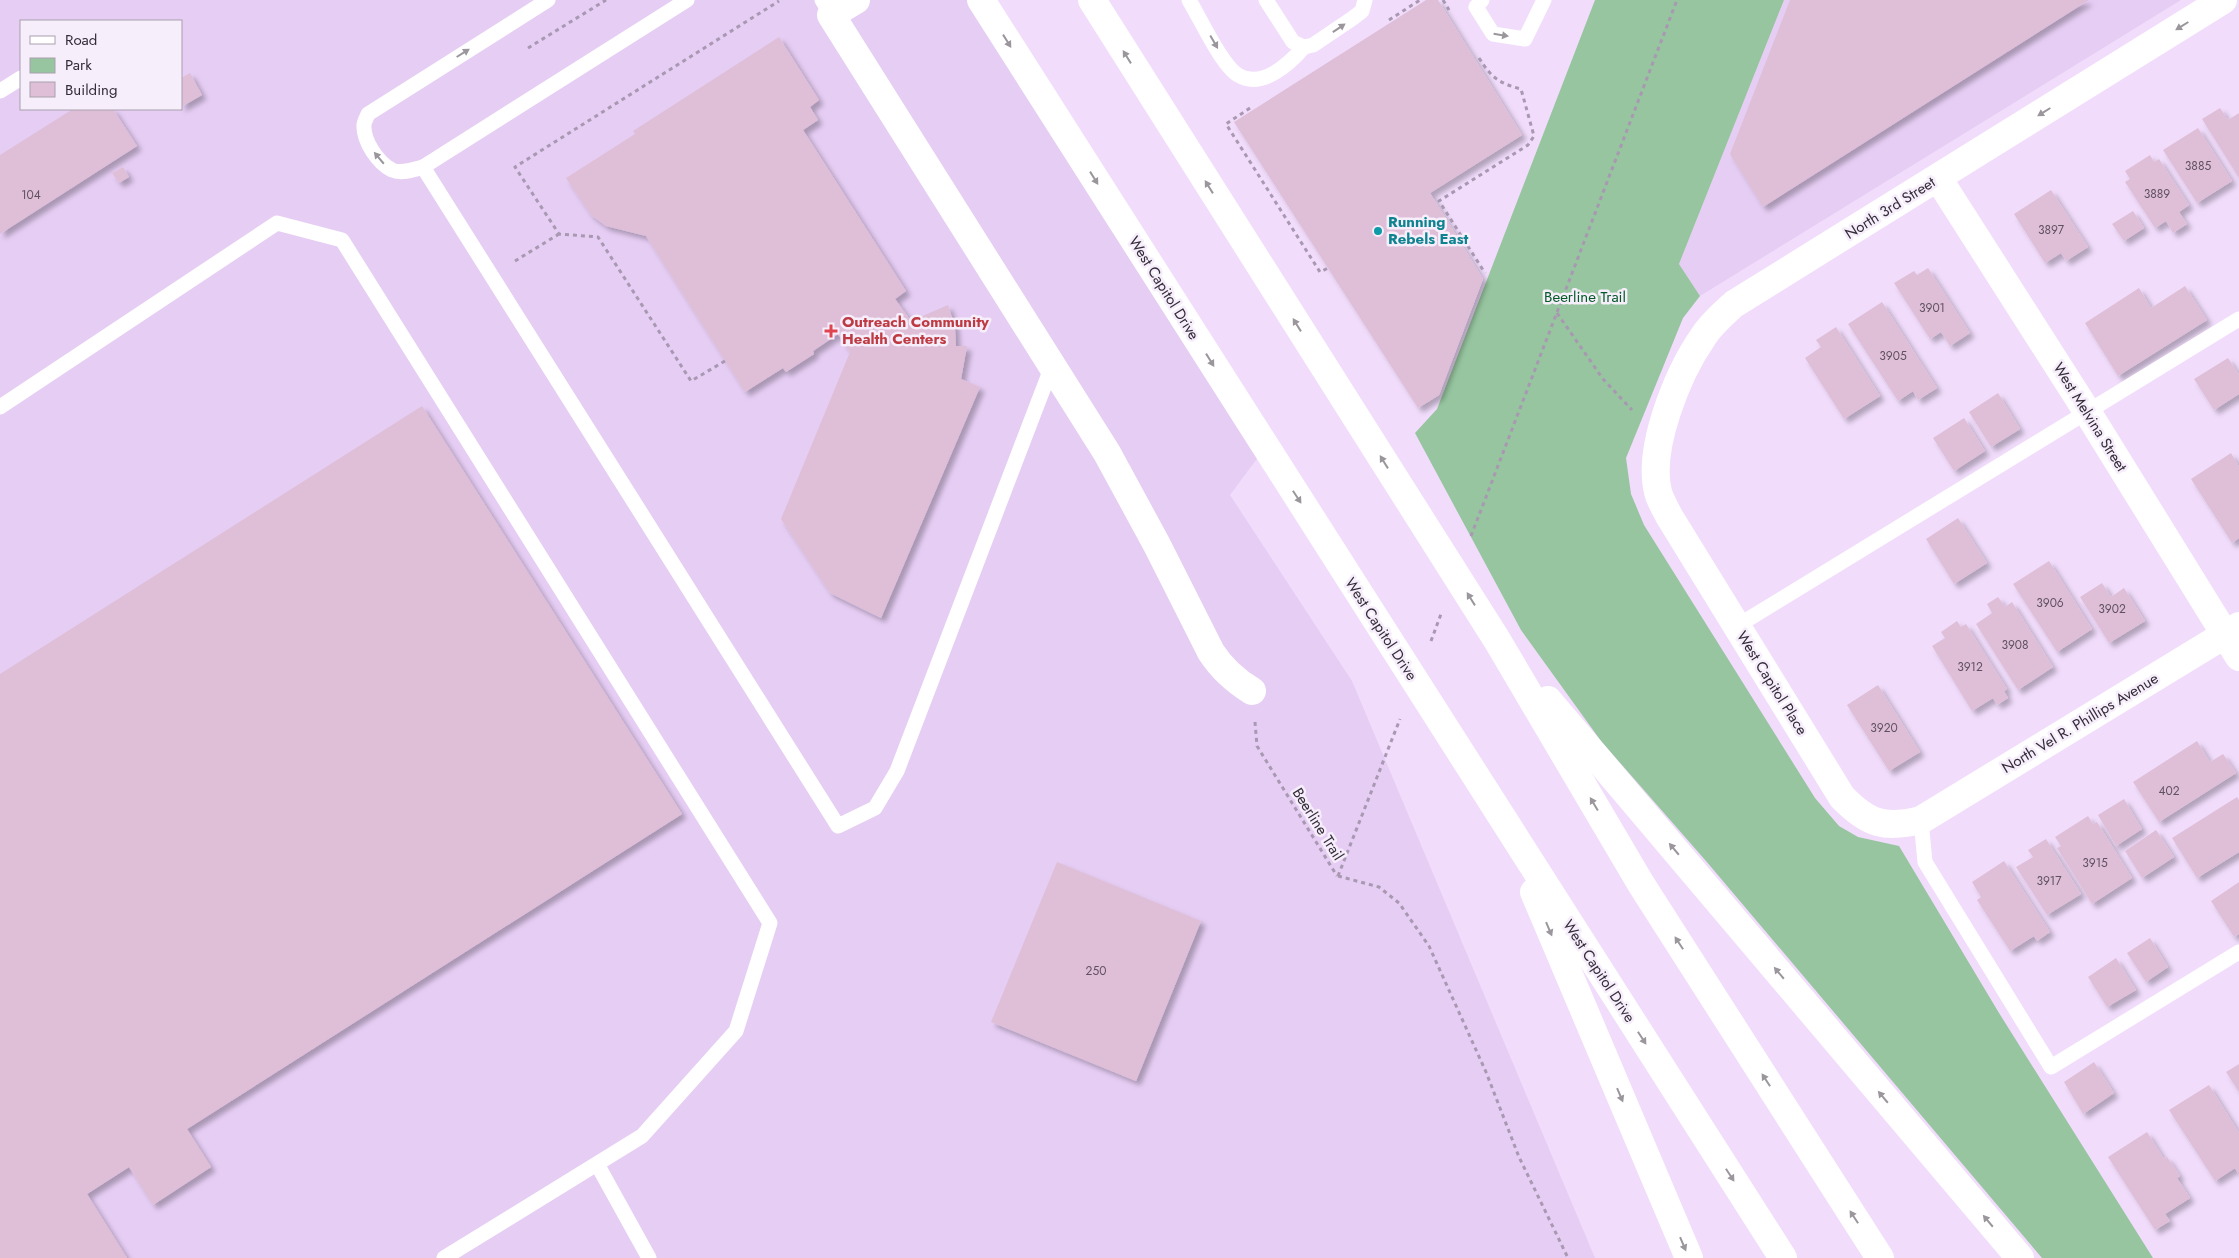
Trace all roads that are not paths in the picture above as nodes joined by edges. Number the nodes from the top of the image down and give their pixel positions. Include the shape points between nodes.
1 (548, 0) edge
2 (687, 0) edge
3 (856, 0) edge
4 (981, 0) edge
5 (1092, 0) edge
6 (1190, 0) edge
7 (1266, 0) edge
8 (1365, 0) edge
9 (1482, 0) edge
10 (1544, 0) edge
11 (2223, 0) edge
12 (826, 8) edge
13 (1304, 47) junction
14 (20, 79) edge
15 (0, 91) edge
16 (422, 167) junction
17 (1938, 178) junction
18 (2239, 319) edge
19 (1052, 366) junction
20 (0, 407) edge
21 (2088, 413) junction
22 (1658, 492) joint
23 (1737, 626) junction
24 (1497, 640) junction
25 (2234, 640) edge
26 (1252, 691) road end
27 (1503, 820) junction
28 (1921, 820) junction
29 (2239, 952) edge
30 (597, 1164) junction
31 (444, 1258) edge
32 (649, 1258) edge
33 (1689, 1258) edge
34 (1783, 1258) edge
35 (1880, 1258) edge
36 (2020, 1258) edge

16 -> 1 lane via 407,172 393,170 380,161 368,142 364,125 368,114
2 - 16 lane
3 - 12 main road
4 -> 27 main road, West Capitol Drive
24 -> 5 main road
6 -> 13 lane via 1228,67 1238,76 1262,78 1283,67
7 - 13 lane via 1293,42
13 -> 8 lane via 1313,45 1353,18 1362,11
9 -> 10 lane via 1476,8 1493,34 1525,38
11 -> 17 main road, North 3rd Street
12 - 19 main road
14 - 15 lane
16 - 19 lane via 838,826 875,808 896,771
17 - 21 main road, West Melvina Street
17 - 22 main road, North 3rd Street via 1734,304 1714,322 1702,338 1674,393 1656,459
18 - 21 lane
19 - 26 main road via 1107,453 1220,667
20 - 30 lane via 277,223 342,240 770,923 736,1031 642,1136
21 - 23 lane
21 - 25 main road, West Melvina Street
22 - 23 main road, West Capitol Place via 1669,516
23 - 28 main road, West Capitol Place via 1842,797 1860,814 1882,824 1903,825
35 -> 24 main road via 1641,884
36 -> 24 main road
25 - 28 main road, North Vel R. Phillips Avenue
27 -> 33 main road
27 -> 34 main road, West Capitol Drive
28 - 29 lane via 1925,862 2051,1067
30 - 31 lane
30 - 32 lane

